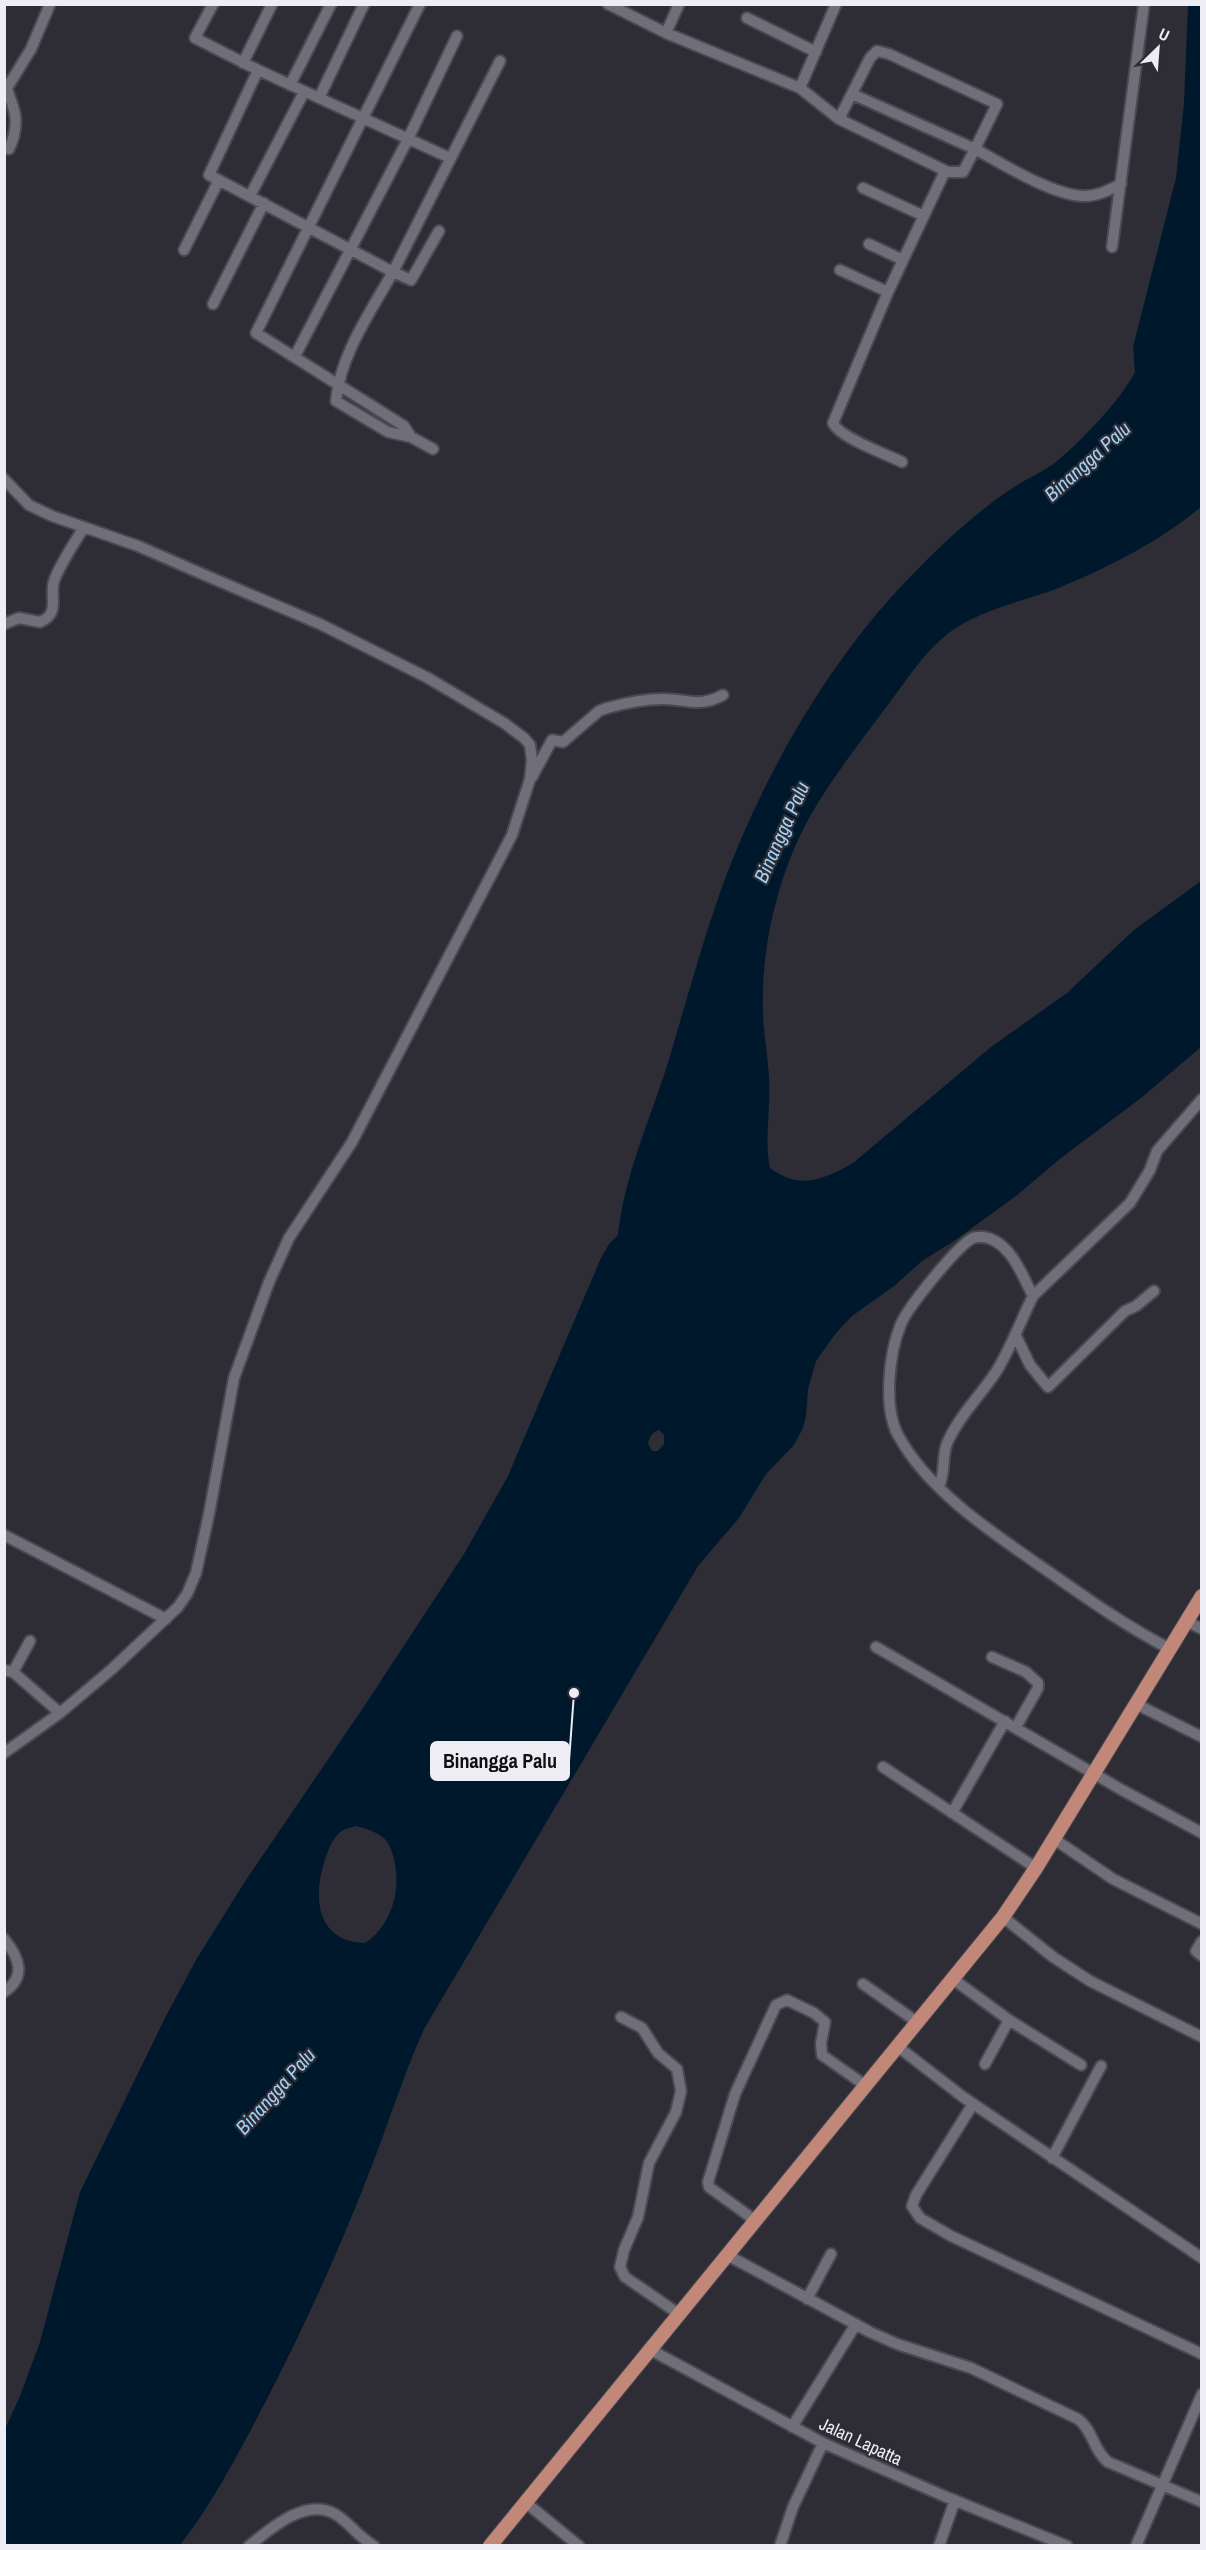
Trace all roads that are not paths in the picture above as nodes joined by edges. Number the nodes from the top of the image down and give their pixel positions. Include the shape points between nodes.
1 (50, 4) edge
2 (213, 4) edge
3 (272, 4) edge
4 (331, 4) edge
5 (364, 4) edge
6 (420, 4) edge
7 (608, 4) edge
8 (679, 4) edge
9 (836, 4) edge
10 (1144, 4) edge
11 (747, 18) dead end
12 (666, 33) junction
13 (457, 36) dead end
14 (816, 52) junction
15 (500, 61) dead end
16 (243, 63) junction
17 (258, 70) junction
18 (290, 85) junction
19 (6, 86) edge
20 (800, 88) junction
21 (304, 92) junction
22 (852, 94) junction
23 (319, 98) junction
24 (363, 118) junction
25 (839, 119) junction
26 (408, 139) junction
27 (9, 149) dead end
28 (975, 149) junction
29 (450, 158) junction
30 (945, 171) junction
31 (219, 180) junction
32 (1121, 184) junction
33 (863, 188) dead end
34 (250, 196) junction
35 (263, 203) junction
36 (924, 216) junction
37 (307, 226) junction
38 (439, 231) dead end
39 (869, 244) dead end
40 (1112, 246) dead end
41 (350, 249) junction
42 (184, 250) dead end
43 (903, 260) junction
44 (840, 270) dead end
45 (393, 272) junction
46 (888, 292) junction
47 (213, 304) dead end
48 (295, 356) junction
49 (338, 383) junction
50 (411, 437) junction
51 (433, 449) dead end
52 (902, 462) dead end
53 (4, 479) edge
54 (84, 527) junction
55 (4, 624) edge
56 (723, 695) dead end
57 (530, 779) junction
58 (1202, 1099) edge
59 (1154, 1291) dead end
60 (1033, 1296) junction
61 (1016, 1336) junction
62 (939, 1486) junction
63 (4, 1535) edge
64 (1202, 1596) edge
65 (166, 1619) junction
66 (1186, 1621) junction
67 (1202, 1629) edge
68 (30, 1641) dead end
69 (876, 1647) dead end
70 (1170, 1650) junction
71 (992, 1657) dead end
72 (9, 1671) edge
73 (1136, 1704) junction
74 (60, 1713) junction
75 (1005, 1721) junction
76 (1016, 1727) junction
77 (1202, 1737) edge
78 (4, 1753) edge
79 (883, 1767) dead end
80 (1093, 1772) junction
81 (952, 1814) junction
82 (1202, 1833) edge
83 (1054, 1839) junction
84 (1036, 1868) junction
85 (1003, 1917) junction
86 (1202, 1924) edge
87 (4, 1939) edge
88 (1202, 1941) edge
89 (1202, 1956) edge
90 (953, 1979) junction
91 (863, 1984) dead end
92 (4, 1992) edge
93 (621, 2017) dead end
94 (1009, 2020) junction
95 (917, 2022) junction
96 (1202, 2037) edge
97 (897, 2046) junction
98 (986, 2064) dead end
99 (1081, 2065) dead end
100 (1101, 2066) dead end
101 (866, 2086) junction
102 (973, 2103) junction
103 (1052, 2157) junction
104 (756, 2221) junction
105 (831, 2254) dead end
106 (728, 2255) junction
107 (1202, 2258) edge
108 (807, 2299) junction
109 (679, 2314) junction
110 (856, 2324) junction
111 (649, 2349) junction
112 (1202, 2354) edge
113 (1202, 2394) edge
114 (792, 2427) junction
115 (824, 2443) junction
116 (1163, 2485) junction
117 (955, 2500) junction
118 (525, 2502) junction
119 (1202, 2502) edge
120 (249, 2546) edge
121 (374, 2546) edge
122 (490, 2546) edge
123 (579, 2546) edge
124 (780, 2546) edge
125 (939, 2546) edge
126 (1067, 2546) edge
127 (1136, 2546) edge

1 - 19 street via 31,49
2 - 16 street via 195,38
3 - 16 street
4 - 18 street
5 - 23 street
6 - 24 street
7 - 12 street
8 - 12 street
9 - 14 street
10 - 32 street
11 - 14 street
12 - 20 street
13 - 26 street
14 - 20 street
15 - 29 street
16 - 17 street
17 - 18 street
17 - 31 street via 209,174
18 - 21 street
19 - 27 street via 16,128
20 - 25 street
21 - 23 street
21 - 34 street
22 - 25 street
22 - 28 street
22 - 28 street via 873,54 889,54 997,104
23 - 24 street
24 - 26 street
24 - 37 street
25 - 30 street
26 - 29 street
26 - 41 street
28 - 30 street via 963,172
28 - 32 street via 1041,185 1082,196 1101,194
29 - 45 street
30 - 36 street
31 - 34 street
31 - 42 street
32 - 40 street
33 - 36 street
34 - 35 street
35 - 37 street
35 - 47 street
36 - 43 street
37 - 41 street
37 - 48 street via 256,333
38 - 45 street via 411,280
39 - 43 street
41 - 45 street
41 - 48 street
43 - 46 street
44 - 46 street
45 - 49 street
46 - 52 street via 833,423 845,434
48 - 49 street
49 - 50 street via 404,426
49 - 50 street via 336,401 388,432
50 - 51 street
53 - 54 street via 29,505
54 - 55 street via 55,580 54,606 47,618 40,622 18,618
54 - 57 street via 320,624 428,678 524,738 530,745
56 - 57 street via 708,702 664,699 599,711 563,742 552,740
57 - 65 street via 512,835 432,992 352,1142 289,1238 269,1282 234,1378 196,1573 178,1607
58 - 60 street via 1157,1151 1130,1203
59 - 61 street via 1125,1311 1048,1387 1035,1373
60 - 61 street
60 - 62 street via 1016,1262 999,1244 975,1237 936,1276 901,1323 891,1356 892,1417 906,1447
61 - 62 street via 997,1371 966,1410 948,1441
62 - 70 street via 994,1533 1106,1613
63 - 65 street
64 - 66 main road
65 - 74 street
66 - 67 street
66 - 70 main road
68 - 72 street
69 - 75 street
70 - 73 main road
71 - 76 street via 1026,1672 1038,1683
72 - 74 street
73 - 77 street
73 - 80 main road
74 - 78 street
75 - 76 street
75 - 81 street
76 - 80 street
79 - 81 street
80 - 82 street
80 - 83 main road
81 - 84 street
83 - 84 main road
83 - 86 street via 1113,1879
84 - 85 main road
85 - 90 main road
85 - 96 street via 1090,1981
87 - 92 street via 17,1960 19,1974
88 - 89 street via 1196,1953
90 - 94 street
90 - 95 main road
91 - 95 street
93 - 109 street via 642,2028 658,2053 677,2069 681,2091 676,2112 649,2163 638,2217 620,2267 625,2277
94 - 98 street
94 - 99 street
95 - 97 main road
97 - 101 main road
97 - 102 street
100 - 103 street
101 - 104 main road
101 - 104 street via 822,2055 825,2022 787,2000 776,2005 735,2094 708,2178 709,2187
102 - 103 street
102 - 112 street via 916,2195 912,2206 920,2218
103 - 107 street
104 - 106 main road
105 - 108 street
106 - 108 street
106 - 109 main road
108 - 110 street
109 - 111 main road
110 - 114 street
110 - 116 street via 897,2344 971,2368 1078,2419 1108,2462
111 - 114 street, Jalan Lapatta
111 - 118 main road
113 - 116 street
114 - 115 street, Jalan Lapatta
115 - 117 street, Jalan Lapatta
115 - 124 street via 793,2507
116 - 119 street
116 - 127 street
117 - 125 street
117 - 126 street, Jalan Lapatta
118 - 122 main road
118 - 123 street
120 - 121 street via 304,2510 334,2513

